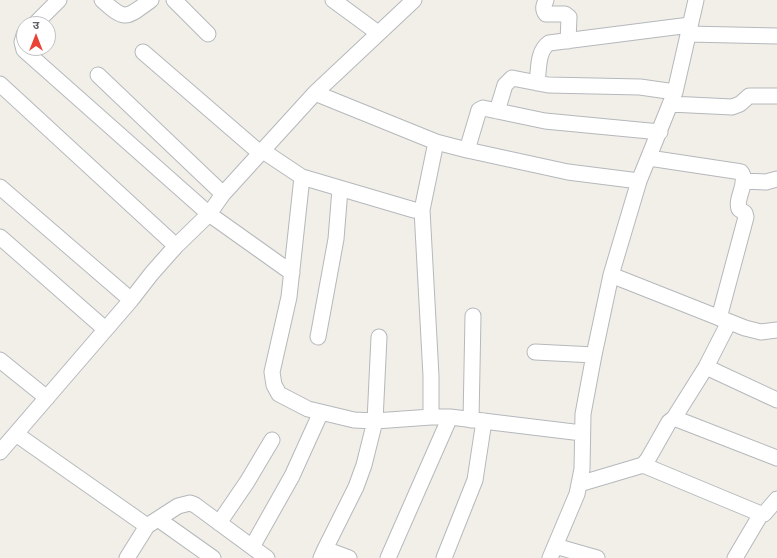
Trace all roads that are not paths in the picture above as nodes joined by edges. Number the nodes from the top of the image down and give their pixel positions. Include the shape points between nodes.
1 (59, 0) edge
2 (102, 0) edge
3 (150, 0) edge
4 (174, 0) edge
5 (333, 0) edge
6 (414, 0) edge
7 (546, 0) edge
8 (696, 0) edge
9 (133, 5) edge
10 (43, 16) edge
11 (690, 29) junction
12 (378, 33) junction
13 (208, 34) dead end
14 (777, 36) edge
15 (568, 41) junction
16 (143, 52) dead end
17 (31, 56) edge
18 (98, 75) dead end
19 (537, 83) junction
20 (0, 84) edge
21 (316, 93) junction
22 (777, 96) edge
23 (672, 98) junction
24 (497, 111) junction
25 (660, 132) junction
26 (436, 142) junction
27 (467, 150) junction
28 (262, 152) junction
29 (649, 158) junction
30 (302, 177) junction
31 (777, 179) edge
32 (639, 181) junction
33 (744, 181) junction
34 (0, 188) edge
35 (340, 189) junction
36 (223, 194) junction
37 (422, 210) junction
38 (209, 214) junction
39 (0, 237) edge
40 (176, 246) junction
41 (292, 273) junction
42 (611, 274) junction
43 (131, 300) junction
44 (472, 316) dead end
45 (724, 320) junction
46 (105, 329) junction
47 (777, 330) edge
48 (318, 337) dead end
49 (379, 337) dead end
50 (535, 352) dead end
51 (594, 356) junction
52 (0, 360) edge
53 (706, 366) junction
54 (47, 398) junction
55 (777, 400) edge
56 (321, 412) junction
57 (431, 416) junction
58 (450, 417) junction
59 (674, 418) junction
60 (477, 420) junction
61 (375, 421) junction
62 (582, 433) junction
63 (9, 435) edge
64 (272, 440) dead end
65 (0, 452) edge
66 (777, 458) edge
67 (643, 464) junction
68 (579, 484) junction
69 (777, 499) edge
70 (761, 514) junction
71 (152, 522) junction
72 (219, 523) junction
73 (252, 547) junction
74 (553, 552) edge
75 (323, 554) edge
76 (127, 558) edge
77 (212, 558) edge
78 (267, 558) edge
79 (349, 558) edge
80 (388, 558) edge
81 (444, 558) edge
82 (597, 558) edge
83 (735, 558) edge

1 - 10 street
2 - 9 street via 127,16
3 - 9 street
4 - 13 street
5 - 12 street
6 - 12 street
7 - 15 street via 546,14 565,14 569,18
8 - 11 street
11 - 14 street
11 - 15 street
11 - 23 street
12 - 21 street
15 - 19 street via 549,43 544,47 540,54
16 - 28 street
17 - 38 street
18 - 36 street
19 - 23 street via 640,87
19 - 24 street via 512,78 509,80
20 - 40 street
21 - 26 street
21 - 28 street
22 - 23 street via 749,96 732,107
23 - 25 street
24 - 25 street via 545,121
24 - 27 street via 483,108 479,110
25 - 29 street
26 - 27 street
26 - 37 street
27 - 32 street via 568,172
28 - 30 street
28 - 36 street
29 - 32 street
29 - 33 street via 735,170 741,172
30 - 35 street
30 - 41 street
31 - 33 street via 766,182
32 - 42 street
33 - 45 street via 738,204 746,216
34 - 43 street
35 - 37 street
35 - 48 street via 336,239
36 - 38 street
37 - 57 street via 432,376
38 - 40 street
38 - 41 street
39 - 46 street
40 - 43 street
41 - 56 street via 272,372 274,385 279,394 308,409
42 - 45 street
42 - 51 street
43 - 46 street
44 - 60 street
45 - 47 street via 761,332
45 - 53 street
46 - 54 street
49 - 61 street
50 - 51 street
51 - 62 street
52 - 54 street
53 - 55 street
53 - 59 street
54 - 63 street
56 - 61 street via 354,420
56 - 73 street via 292,476
57 - 58 street
57 - 61 street
58 - 60 street
58 - 80 street
59 - 66 street
59 - 67 street
60 - 62 street
60 - 81 street via 475,480
61 - 75 street via 356,487
62 - 68 street via 582,469
63 - 65 street
63 - 71 street
64 - 72 street
67 - 68 street
67 - 70 street
68 - 74 street
69 - 70 street via 764,514
70 - 83 street
71 - 72 street via 178,506 190,503
71 - 76 street
71 - 77 street
72 - 73 street
73 - 78 street
74 - 82 street
75 - 79 street

